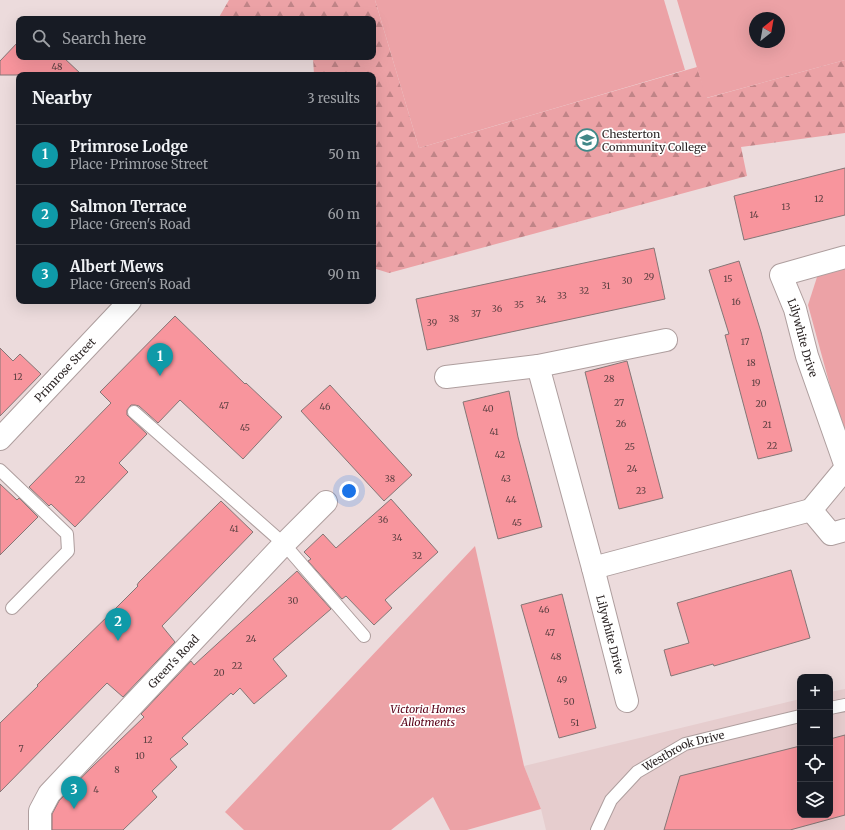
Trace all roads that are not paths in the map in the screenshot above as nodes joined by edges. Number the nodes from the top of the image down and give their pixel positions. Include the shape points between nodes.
1 (845, 257) edge
2 (127, 304) edge
3 (666, 340) dead end
4 (538, 366) junction
5 (446, 377) dead end
6 (134, 412) dead end
7 (0, 439) edge
8 (845, 464) edge
9 (845, 469) edge
10 (0, 470) edge
11 (326, 502) dead end
12 (811, 510) junction
13 (845, 530) edge
14 (284, 544) junction
15 (593, 568) junction
16 (12, 608) dead end
17 (364, 636) dead end
18 (627, 701) dead end
19 (845, 705) edge
20 (833, 707) edge
21 (797, 717) edge
22 (40, 830) edge
23 (597, 830) edge

1 - 8 street, Lilywhite Drive via 781,275 795,309 807,356
2 - 7 street, Primrose Street
3 - 4 street
4 - 5 street
4 - 15 street, Lilywhite Drive
6 - 14 lane
9 - 12 street
10 - 16 lane via 66,534 68,551
11 - 14 street, Green's Road
12 - 13 street via 831,534
12 - 15 street
14 - 17 lane
14 - 22 street, Green's Road via 49,794 40,811
15 - 18 street, Lilywhite Drive
19 - 20 lane
21 - 23 lane, Westbrook Drive via 685,744 637,772 611,800

